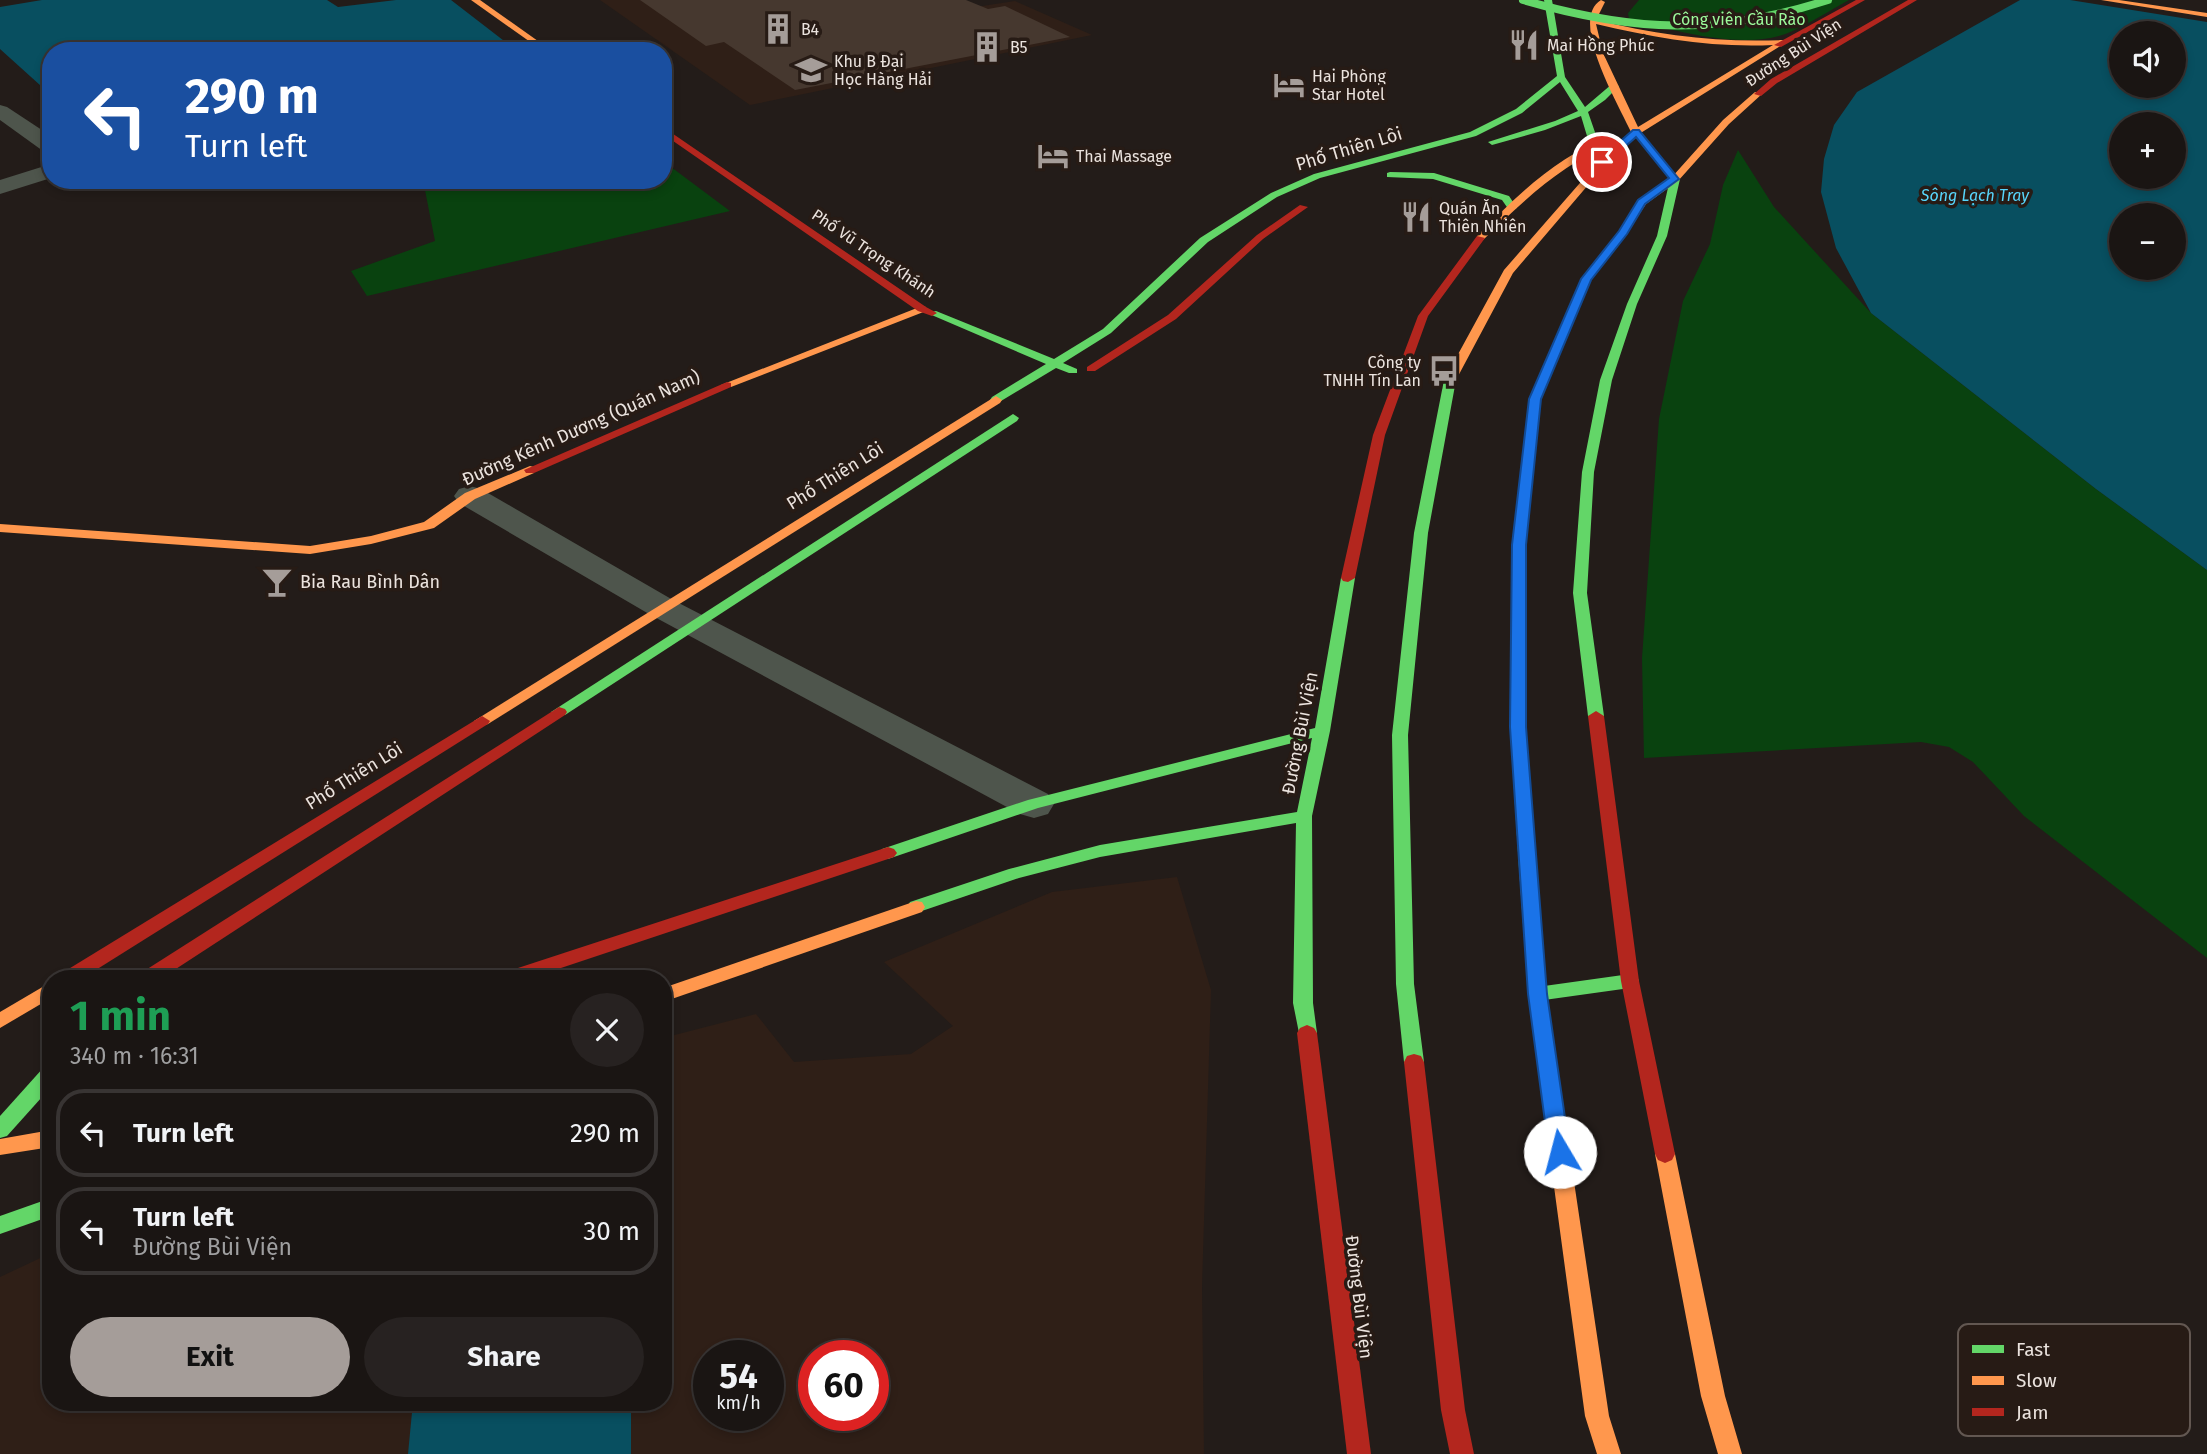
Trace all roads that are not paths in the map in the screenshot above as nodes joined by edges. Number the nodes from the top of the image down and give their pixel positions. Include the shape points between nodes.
1 (475, 0) edge
2 (1523, 0) edge
3 (1548, 0) edge
4 (1602, 0) edge
5 (1828, 0) edge
6 (1861, 0) edge
7 (1913, 0) edge
8 (2105, 0) edge
9 (2179, 0) edge
10 (2207, 4) edge
11 (2207, 15) edge
12 (1592, 21) junction
13 (535, 42) edge
14 (1783, 42) junction
15 (1561, 77) junction
16 (1615, 86) junction
17 (0, 111) edge
18 (1584, 113) junction
19 (672, 136) edge
20 (1640, 137) junction
21 (42, 140) edge
22 (1594, 146) junction
23 (1602, 162) junction
24 (42, 174) edge
25 (1671, 174) junction
26 (0, 187) edge
27 (1320, 199) dead end
28 (1512, 208) junction
29 (922, 309) junction
30 (1054, 362) junction
31 (1023, 412) dead end
32 (470, 496) junction
33 (0, 528) edge
34 (661, 607) junction
35 (695, 624) junction
36 (1322, 731) junction
37 (1034, 804) junction
38 (1304, 816) junction
39 (125, 943) junction
40 (82, 970) edge
41 (100, 970) edge
42 (160, 970) edge
43 (534, 970) edge
44 (1630, 981) junction
45 (672, 992) edge
46 (1537, 994) junction
47 (42, 995) edge
48 (0, 1021) edge
49 (42, 1085) edge
50 (42, 1138) edge
51 (0, 1140) edge
52 (42, 1210) edge
53 (0, 1225) edge
54 (1359, 1454) edge
55 (1462, 1454) edge
56 (1609, 1454) edge
57 (1730, 1454) edge

1 - 13 main road
2 - 5 main road, bridge via 1606,21 1702,27 1784,18
3 - 15 main road
4 - 12 main road
6 - 14 main road, Đường Bùi Viện
7 - 25 main road, Đường Bùi Viện via 1774,81
8 - 11 main road
9 - 10 main road
12 - 14 main road via 1701,44
12 - 16 main road via 1599,53
14 - 20 main road, Đường Bùi Viện
15 - 18 main road
15 - 30 main road, Phố Thiên Lôi via 1519,111 1474,134 1317,176 1274,195 1203,240 1114,325
16 - 18 main road, Phố Thiên Lôi via 1605,100
16 - 20 main road
17 - 21 street
18 - 22 main road
18 - 28 main road, Phố Thiên Lôi via 1384,176 1445,178 1506,198
19 - 29 main road, Phố Vũ Trọng Khánh
20 - 22 main road, Đường Bùi Viện
20 - 23 main road, Đường Bùi Viện
22 - 23 main road
22 - 28 main road, Đường Bùi Viện via 1556,170
23 - 55 main road, Đường Bùi Viện via 1508,272 1447,387 1421,533 1400,735 1405,984 1453,1410
24 - 26 street
25 - 44 main road, Đường Bùi Viện via 1662,236 1606,380 1588,472 1580,593
25 - 46 main road, Đường Bùi Viện via 1642,202 1586,279 1535,399 1519,545 1518,727
27 - 30 main road, Phố Vũ Trọng Khánh via 1279,221 1195,298 1138,341 1075,378
28 - 36 main road, Đường Bùi Viện via 1473,245 1423,316 1379,435 1345,593
29 - 30 main road, Phố Vũ Trọng Khánh
29 - 32 main road, Đường Kênh Dương (Quán Nam) via 721,387
30 - 34 main road, Phố Thiên Lôi
31 - 35 main road
32 - 33 main road, Đường Kênh Dương (Quán Nam) via 429,525 310,550
32 - 34 street
34 - 35 street
34 - 39 main road, Phố Thiên Lôi
35 - 37 street
35 - 42 main road
36 - 37 main road
36 - 38 main road, Đường Bùi Viện
37 - 43 main road
38 - 45 main road via 1145,842 1015,873
38 - 54 main road, Đường Bùi Viện via 1303,1003
39 - 40 main road, Phố Thiên Lôi
39 - 41 main road
44 - 46 main road
44 - 57 main road, Đường Bùi Viện via 1713,1396
46 - 56 main road, Đường Bùi Viện via 1597,1416
47 - 48 main road
49 - 51 main road
50 - 51 main road
52 - 53 main road

